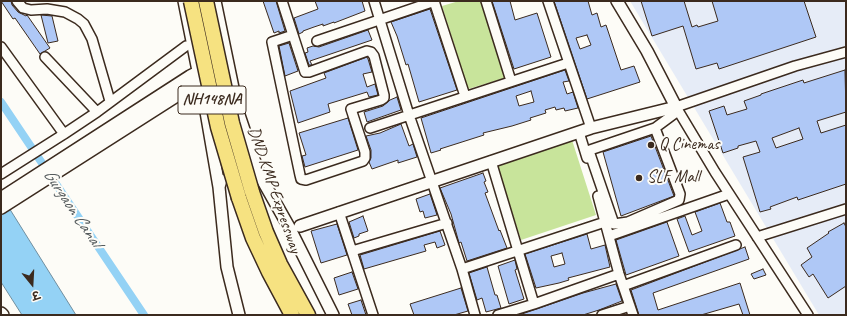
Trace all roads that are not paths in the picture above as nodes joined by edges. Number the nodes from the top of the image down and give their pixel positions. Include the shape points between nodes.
1 (17, 1) edge
2 (184, 1) edge
3 (191, 1) edge
4 (206, 1) edge
5 (215, 1) edge
6 (282, 1) edge
7 (374, 1) edge
8 (435, 1) edge
9 (486, 1) edge
10 (548, 1) edge
11 (617, 1) edge
12 (380, 19) junction
13 (293, 35) junction
14 (317, 40) dead end
15 (186, 46) dead end
16 (1, 47) edge
17 (846, 52) edge
18 (45, 57) dead end
19 (568, 63) junction
20 (228, 64) junction
21 (201, 76) junction
22 (511, 81) junction
23 (465, 96) junction
24 (110, 101) junction
25 (677, 109) junction
26 (97, 112) junction
27 (409, 115) junction
28 (370, 128) dead end
29 (591, 128) junction
30 (656, 128) junction
31 (579, 132) junction
32 (64, 134) junction
33 (491, 161) junction
34 (1, 174) edge
35 (259, 174) junction
36 (432, 180) junction
37 (219, 187) junction
38 (729, 194) junction
39 (6, 198) edge
40 (1, 208) edge
41 (846, 209) edge
42 (339, 212) junction
43 (605, 222) junction
44 (446, 223) junction
45 (300, 226) dead end
46 (609, 236) junction
47 (757, 237) junction
48 (736, 245) dead end
49 (352, 251) junction
50 (517, 251) junction
51 (462, 269) junction
52 (619, 274) junction
53 (624, 286) junction
54 (534, 304) junction
55 (631, 311) edge
56 (239, 315) edge
57 (292, 315) edge
58 (308, 315) edge
59 (333, 315) edge
60 (373, 315) edge
61 (475, 315) edge
62 (498, 315) edge
63 (602, 315) edge
64 (808, 315) edge

1 - 24 street via 24,8 31,10 65,12 84,24 92,39
2 - 21 street
3 - 57 highway, DND KMP Expressway / NH148NA, bridge via 218,127 238,198 266,266
4 - 58 highway, DND KMP Expressway / NH148NA, bridge via 232,123 252,192 280,264
5 - 20 street
6 - 13 street
7 - 12 street
8 - 12 street
8 - 23 street
9 - 22 street
10 - 19 street
11 - 25 street via 647,50
12 - 14 street
12 - 27 street
13 - 13 street via 305,72 371,52 384,95 381,100 351,109 366,158 306,180 301,179 300,175 272,42
15 - 24 street
16 - 32 street
17 - 25 street via 795,66
18 - 26 street
19 - 22 street
19 - 29 street
20 - 21 street
20 - 35 street via 238,112
21 - 37 street
21 - 39 street
22 - 23 street
23 - 27 street
24 - 26 street
25 - 29 street
25 - 30 street
25 - 38 street
26 - 32 street
27 - 28 street
27 - 36 street
29 - 31 street
30 - 30 street via 590,150 614,224 628,222 679,200 680,194
31 - 33 street
31 - 43 street
32 - 34 street
33 - 36 street
33 - 50 street
35 - 37 street via 228,175 221,180
35 - 59 street
36 - 42 street
36 - 44 street
37 - 56 street via 227,267
38 - 46 street
38 - 47 street
39 - 40 street
41 - 47 street
42 - 45 street
42 - 49 street
43 - 46 street
43 - 50 street
44 - 49 street
44 - 51 street
46 - 52 street
47 - 64 street
48 - 53 street
49 - 60 street
50 - 51 street
50 - 54 street
51 - 61 street
52 - 53 street
52 - 54 street
53 - 55 street
54 - 62 street
55 - 63 street

